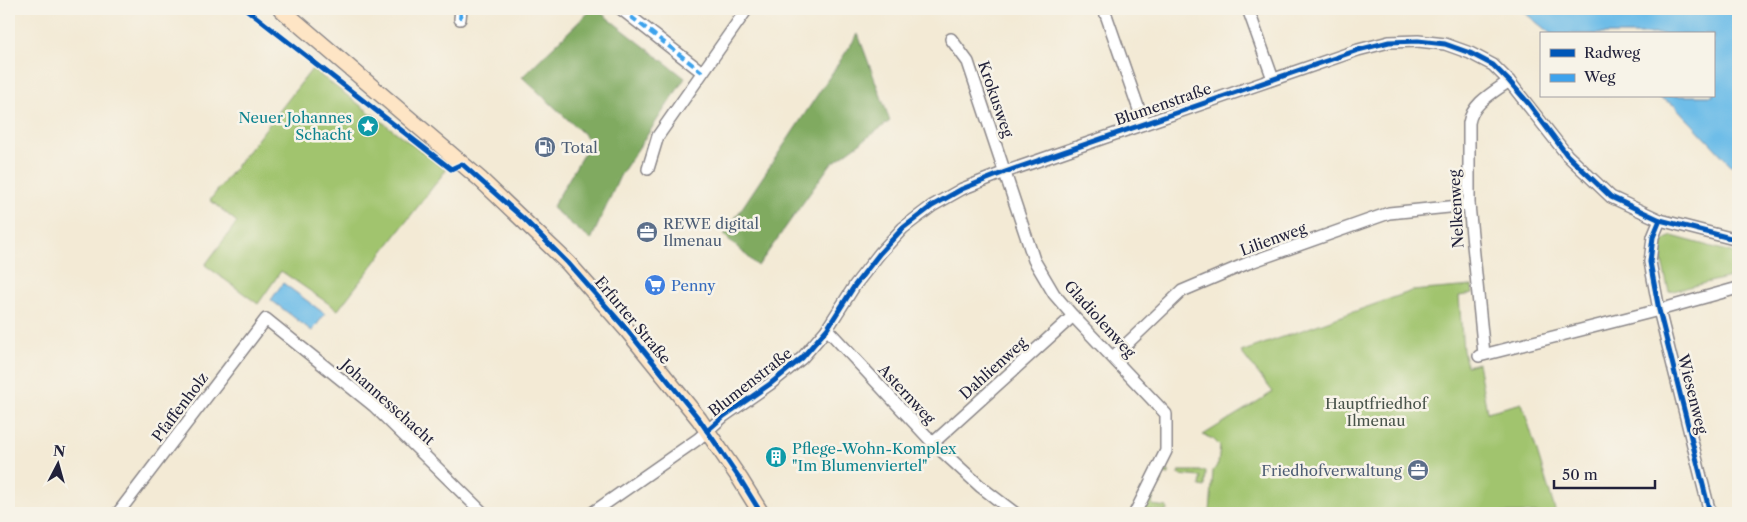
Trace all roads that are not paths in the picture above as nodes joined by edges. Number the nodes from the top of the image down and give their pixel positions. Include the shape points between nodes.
1 (281, 9) edge
2 (621, 9) edge
3 (747, 9) edge
4 (1104, 9) edge
5 (1248, 9) edge
6 (951, 39) dead end
7 (702, 72) junction
8 (1273, 79) junction
9 (1509, 81) junction
10 (1144, 124) junction
11 (648, 169) dead end
12 (1005, 172) junction
13 (1469, 205) junction
14 (1660, 220) junction
15 (1738, 240) edge
16 (1738, 288) edge
17 (1659, 310) junction
18 (1073, 316) junction
19 (266, 320) joint
20 (827, 329) junction
21 (1113, 358) junction
22 (707, 431) junction
23 (932, 443) junction
24 (118, 513) edge
25 (483, 513) edge
26 (592, 513) edge
27 (761, 513) edge
28 (1015, 513) edge
29 (1135, 513) edge
30 (1710, 513) edge

1 - 22 main road, Erfurter Straße via 480,179 562,257 627,330
2 - 7 street
3 - 7 street
4 - 10 street
5 - 8 street
6 - 12 street, Krokusweg via 968,62
7 - 11 street via 658,136
8 - 9 street, Blumenstraße via 1358,50 1389,42 1418,41 1445,44 1470,53 1493,66
8 - 10 street, Blumenstraße
9 - 13 street, Nelkenweg via 1474,108 1470,117
9 - 14 street, Blumenstraße via 1589,178 1611,197
10 - 12 street, Blumenstraße
12 - 18 street, Gladiolenweg via 1034,260 1054,294
12 - 20 street, Blumenstraße via 962,189 903,228 855,285
13 - 17 street, Nelkenweg via 1481,355
13 - 21 street, Lilienweg via 1389,213 1248,263 1182,291
14 - 15 street, Blumenstraße
14 - 17 street via 1653,237 1650,262
16 - 17 street
17 - 30 street, Wiesenweg
18 - 21 street, Gladiolenweg
18 - 23 street, Dahlienweg
19 - 24 street, Pfaffenholz
19 - 25 street, Johannesschacht via 374,406
20 - 22 street, Blumenstraße via 802,358
20 - 23 street, Asternweg
21 - 29 street, Gladiolenweg via 1166,414 1166,451
22 - 26 street, Blumenstraße
22 - 27 main road, Erfurter Straße
23 - 28 street, Asternweg

